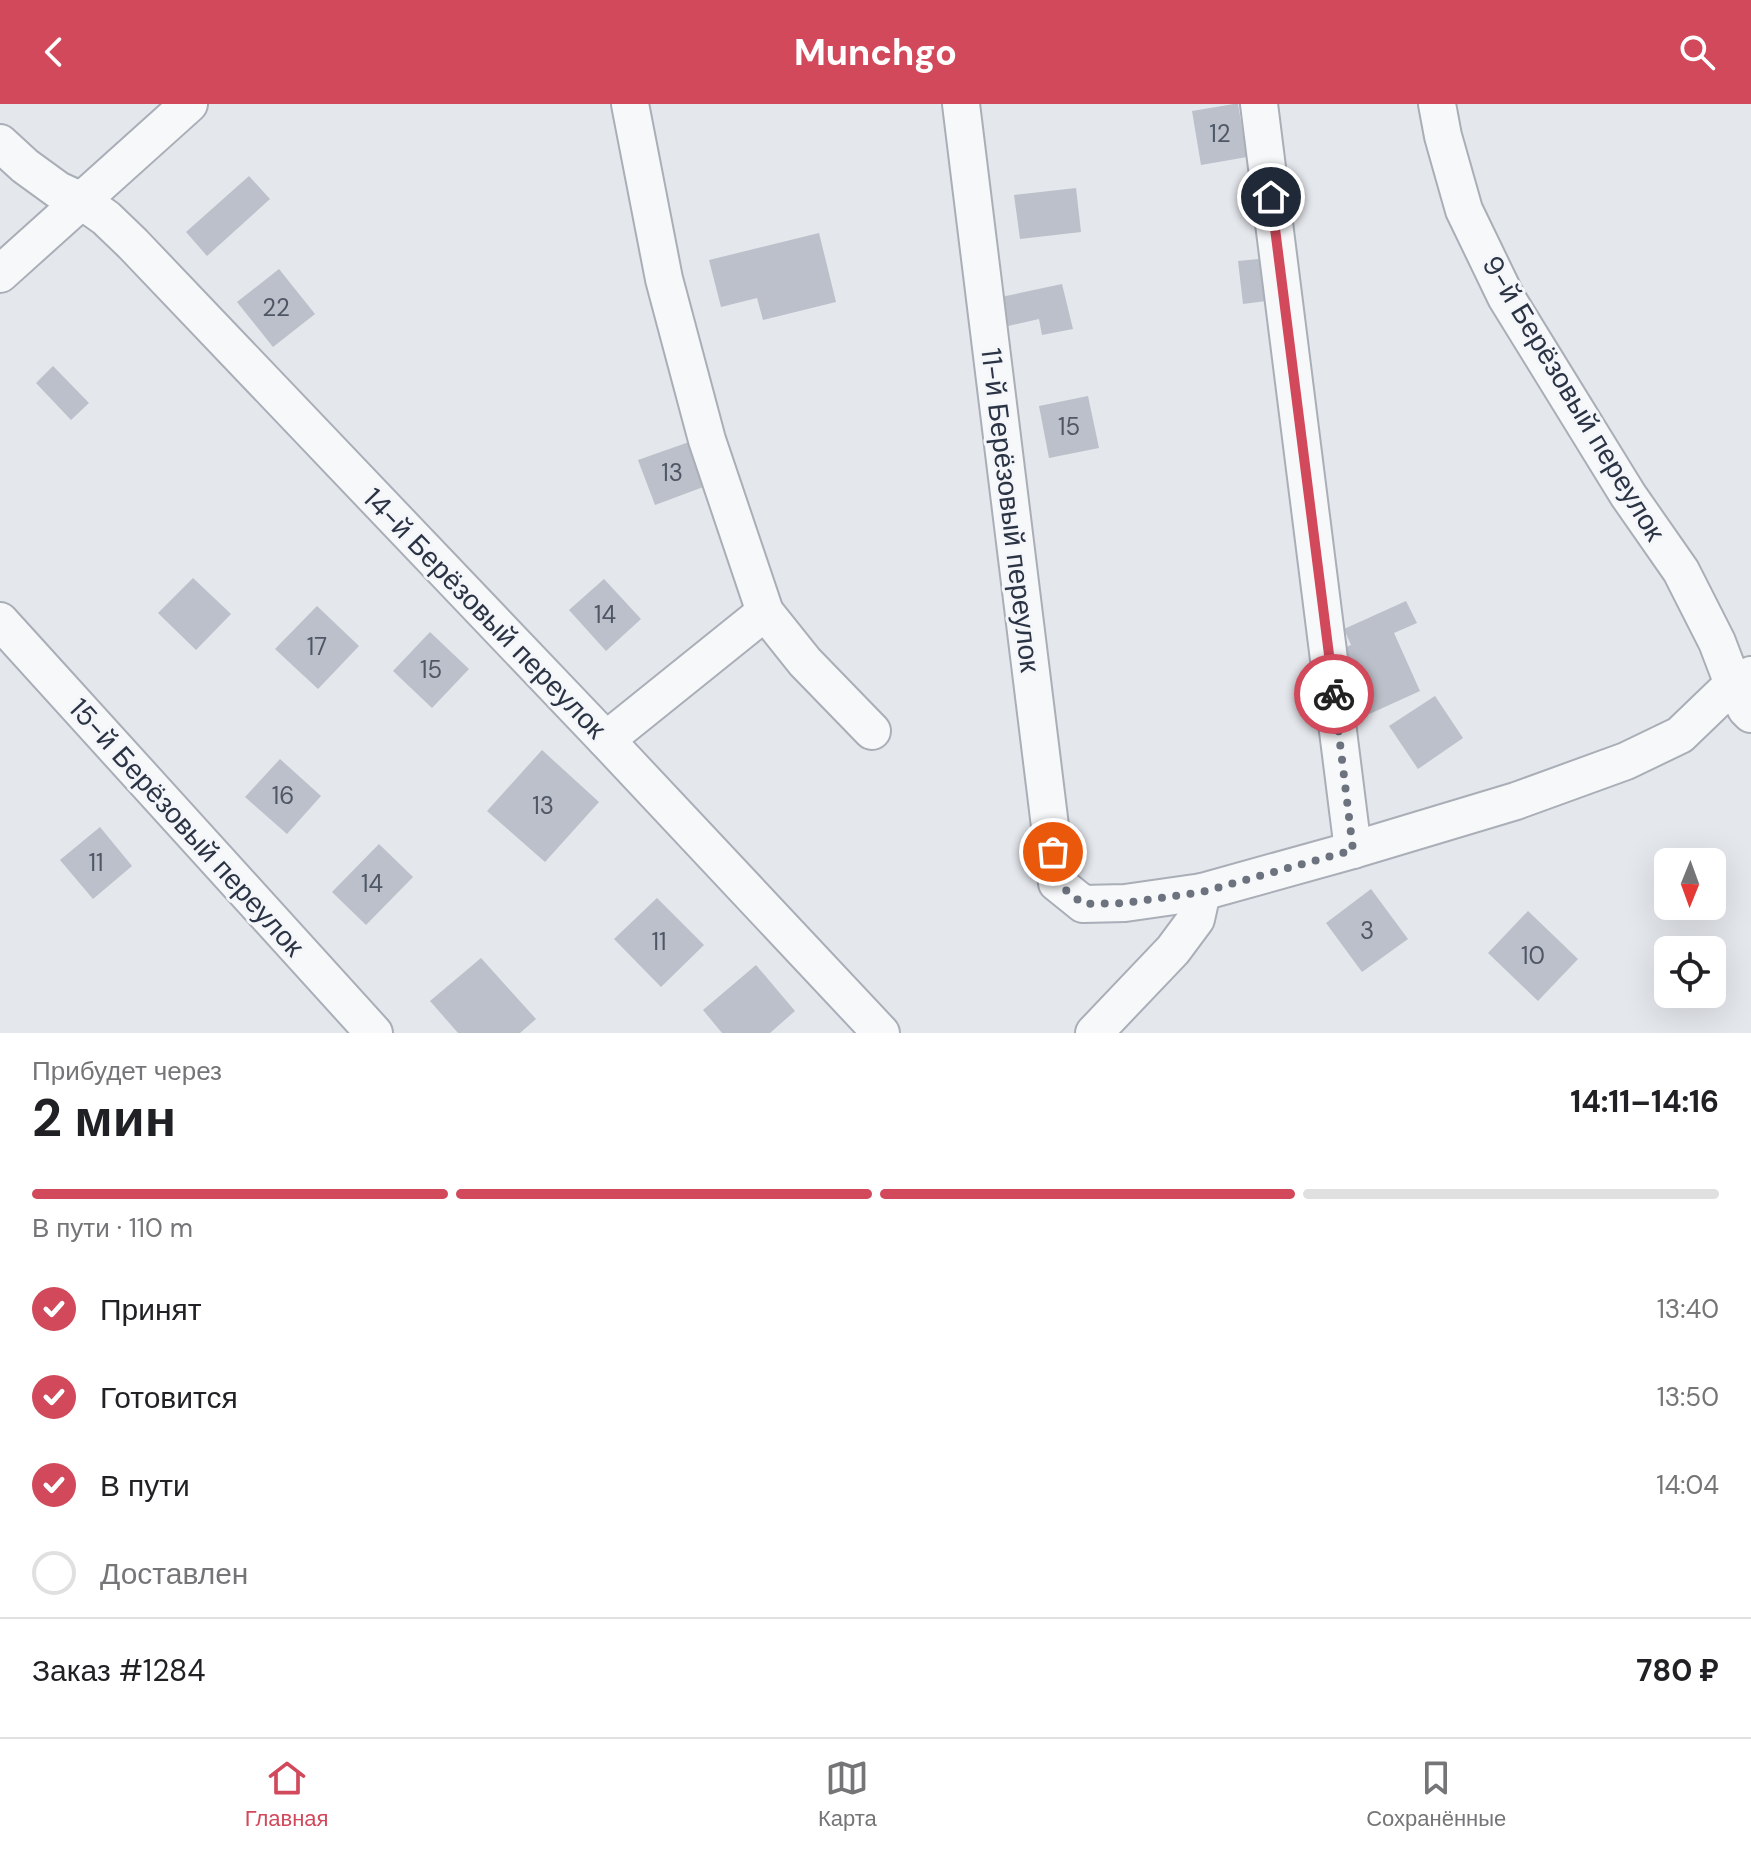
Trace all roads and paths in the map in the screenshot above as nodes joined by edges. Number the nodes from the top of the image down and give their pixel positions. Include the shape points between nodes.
1 (189, 104) edge
2 (630, 104) edge
3 (961, 104) edge
4 (1259, 104) edge
5 (1437, 104) edge
6 (0, 143) edge
7 (82, 201) junction
8 (0, 274) edge
9 (765, 612) junction
10 (0, 621) edge
11 (1745, 691) edge
12 (872, 731) dead end
13 (606, 740) junction
14 (1353, 850) junction
15 (1202, 892) junction
16 (374, 1033) edge
17 (881, 1033) edge
18 (1094, 1033) edge

1 - 7 street
2 - 9 street via 664,279 707,440
3 - 15 street, 11-й Берёзовый переулок via 1057,883 1083,904
4 - 14 street
5 - 11 street, 9-й Берёзовый переулок via 1464,210 1506,297 1681,571
6 - 7 street, 14-й Берёзовый переулок via 58,190
7 - 8 street
7 - 13 street, 14-й Берёзовый переулок via 133,244
9 - 12 street
9 - 13 street
10 - 16 street, 15-й Берёзовый переулок
11 - 14 street via 1680,735 1626,761
13 - 17 street, 14-й Берёзовый переулок
14 - 15 street
15 - 18 street via 1196,919 1173,950

